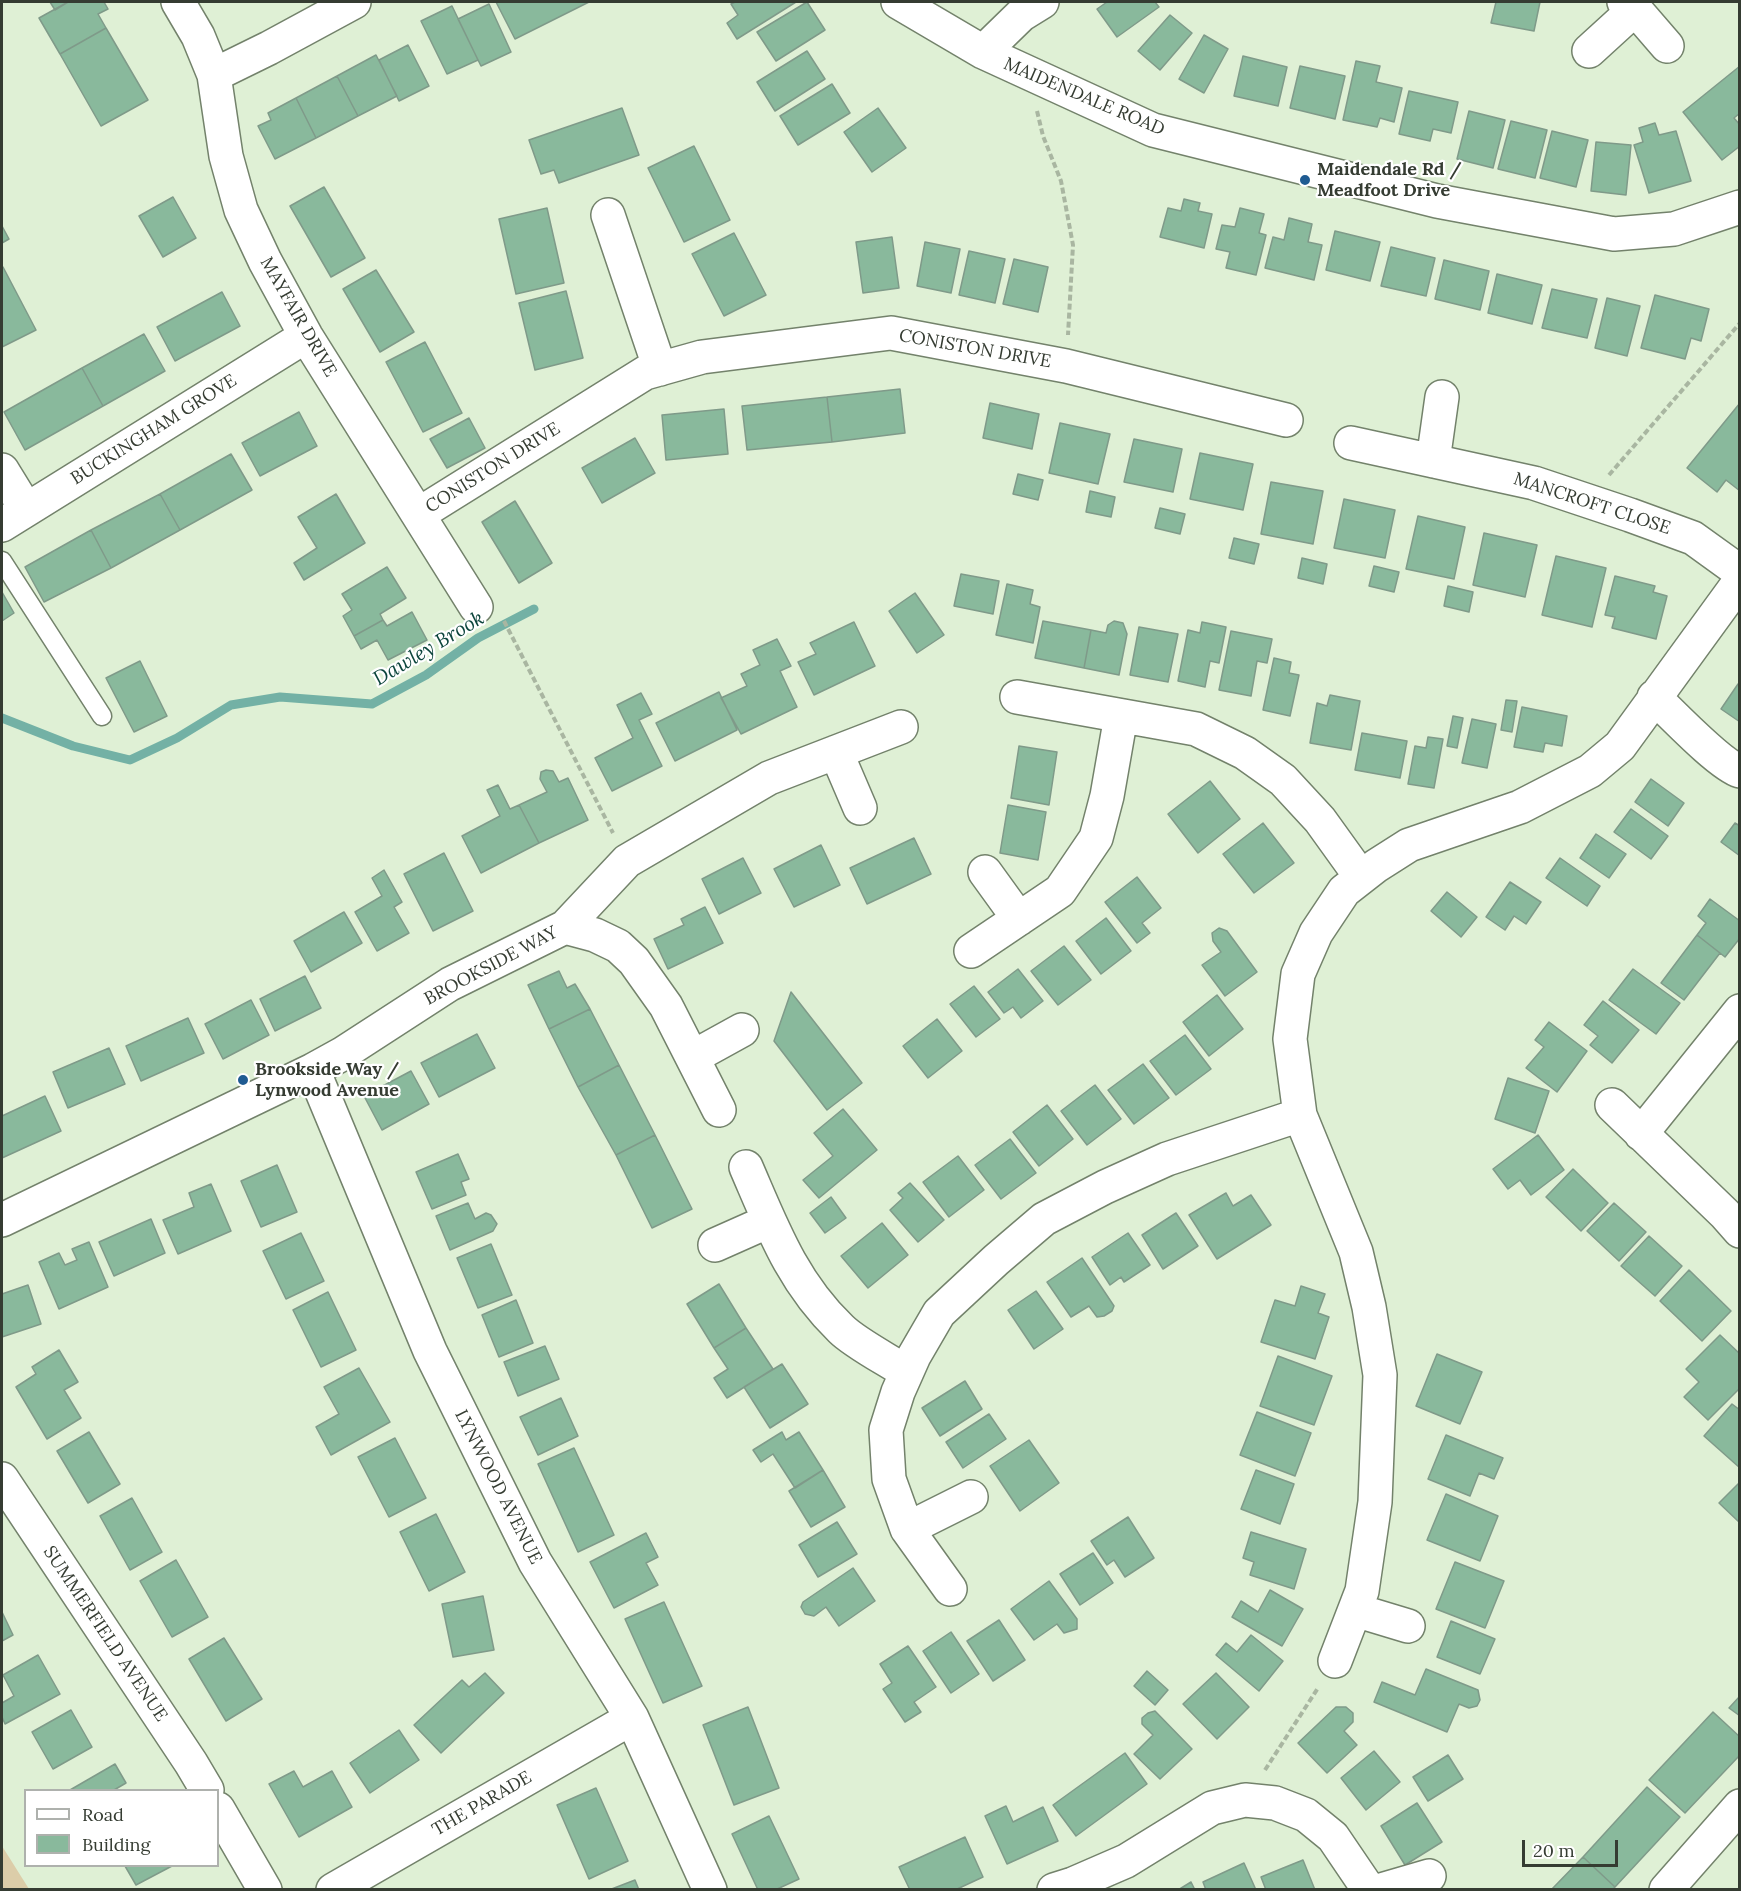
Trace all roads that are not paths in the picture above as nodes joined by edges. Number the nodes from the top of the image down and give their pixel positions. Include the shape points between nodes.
1 (178, 2) edge
2 (354, 2) edge
3 (898, 2) edge
4 (1042, 2) edge
5 (1629, 5) edge
6 (1667, 46) dead end
7 (1589, 51) dead end
8 (983, 52) junction
9 (214, 75) junction
10 (1740, 207) edge
11 (608, 215) dead end
12 (306, 336) junction
13 (660, 369) junction
14 (1442, 397) dead end
15 (1286, 420) dead end
16 (1351, 443) dead end
17 (1433, 461) junction
18 (2, 470) edge
19 (419, 514) junction
20 (14, 517) edge
21 (2, 561) edge
22 (1740, 572) edge
23 (1740, 580) edge
24 (489, 612) road end
25 (1017, 697) dead end
26 (1654, 698) junction
27 (102, 716) dead end
28 (1121, 716) junction
29 (901, 727) dead end
30 (836, 752) junction
31 (1740, 771) edge
32 (860, 808) dead end
33 (985, 872) dead end
34 (1361, 878) junction
35 (1019, 919) junction
36 (565, 927) junction
37 (971, 951) dead end
38 (1740, 1011) edge
39 (742, 1030) dead end
40 (693, 1057) junction
41 (313, 1070) junction
42 (1612, 1105) dead end
43 (719, 1110) dead end
44 (1300, 1115) junction
45 (1641, 1134) junction
46 (746, 1167) dead end
47 (2, 1220) edge
48 (769, 1221) junction
49 (1740, 1232) edge
50 (715, 1245) dead end
51 (906, 1372) junction
52 (2, 1479) edge
53 (971, 1497) dead end
54 (907, 1529) junction
55 (950, 1589) dead end
56 (1355, 1610) junction
57 (1408, 1626) dead end
58 (1335, 1661) road end
59 (632, 1718) junction
60 (206, 1789) edge
61 (1740, 1806) edge
62 (219, 1811) edge
63 (1429, 1876) dead end
64 (265, 1890) edge
65 (333, 1890) edge
66 (710, 1890) edge
67 (1054, 1890) edge
68 (1369, 1890) edge
69 (1381, 1890) edge
70 (1666, 1890) edge

1 - 9 street, MAYFAIR DRIVE
2 - 9 street
3 - 8 street, MAIDENDALE ROAD
4 - 8 street via 1022,15
5 - 6 street
5 - 7 street
8 - 10 street, MAIDENDALE ROAD via 1153,130 1437,201 1614,234 1674,229
9 - 12 street, MAYFAIR DRIVE via 226,156 241,210
11 - 13 street
12 - 19 street, MAYFAIR DRIVE
12 - 20 street, BUCKINGHAM GROVE
13 - 15 street, CONISTON DRIVE via 702,357 891,333 1066,366
13 - 19 street, CONISTON DRIVE via 645,373
14 - 17 street
16 - 17 street, MANCROFT CLOSE
17 - 22 street, MANCROFT CLOSE via 1534,483 1693,538
18 - 20 street
19 - 24 street, MAYFAIR DRIVE
21 - 27 lane
23 - 26 street
25 - 28 street
26 - 31 street via 1732,769
26 - 34 street via 1620,746 1590,771 1520,807 1409,845
28 - 34 street via 1196,729 1245,753 1283,780 1320,820
28 - 35 street via 1096,838 1060,891
29 - 30 street, BROOKSIDE WAY
30 - 32 street
30 - 36 street, BROOKSIDE WAY via 769,778 627,861
33 - 35 street
34 - 44 street via 1344,891 1316,933 1298,975 1290,1039
35 - 37 street
36 - 40 street via 618,946 634,962 666,1006
36 - 41 street, BROOKSIDE WAY via 450,984
38 - 45 street
39 - 40 street
40 - 43 street
41 - 47 street, BROOKSIDE WAY
41 - 59 street, LYNWOOD AVENUE via 430,1351 535,1562
42 - 45 street
44 - 51 street via 1167,1159 1044,1219 939,1313
44 - 56 street via 1356,1252 1380,1375 1375,1502 1362,1591
45 - 49 street
46 - 48 street
48 - 50 street
48 - 51 street via 800,1281 842,1330
51 - 54 street via 886,1430 889,1479
52 - 60 street, SUMMERFIELD AVENUE
53 - 54 street
54 - 55 street
56 - 57 street
56 - 58 street
59 - 65 street, THE PARADE
59 - 66 street, LYNWOOD AVENUE
61 - 70 street
62 - 64 street
63 - 69 street
67 - 68 street via 1126,1861 1212,1808 1245,1800 1275,1803 1306,1815 1333,1837

